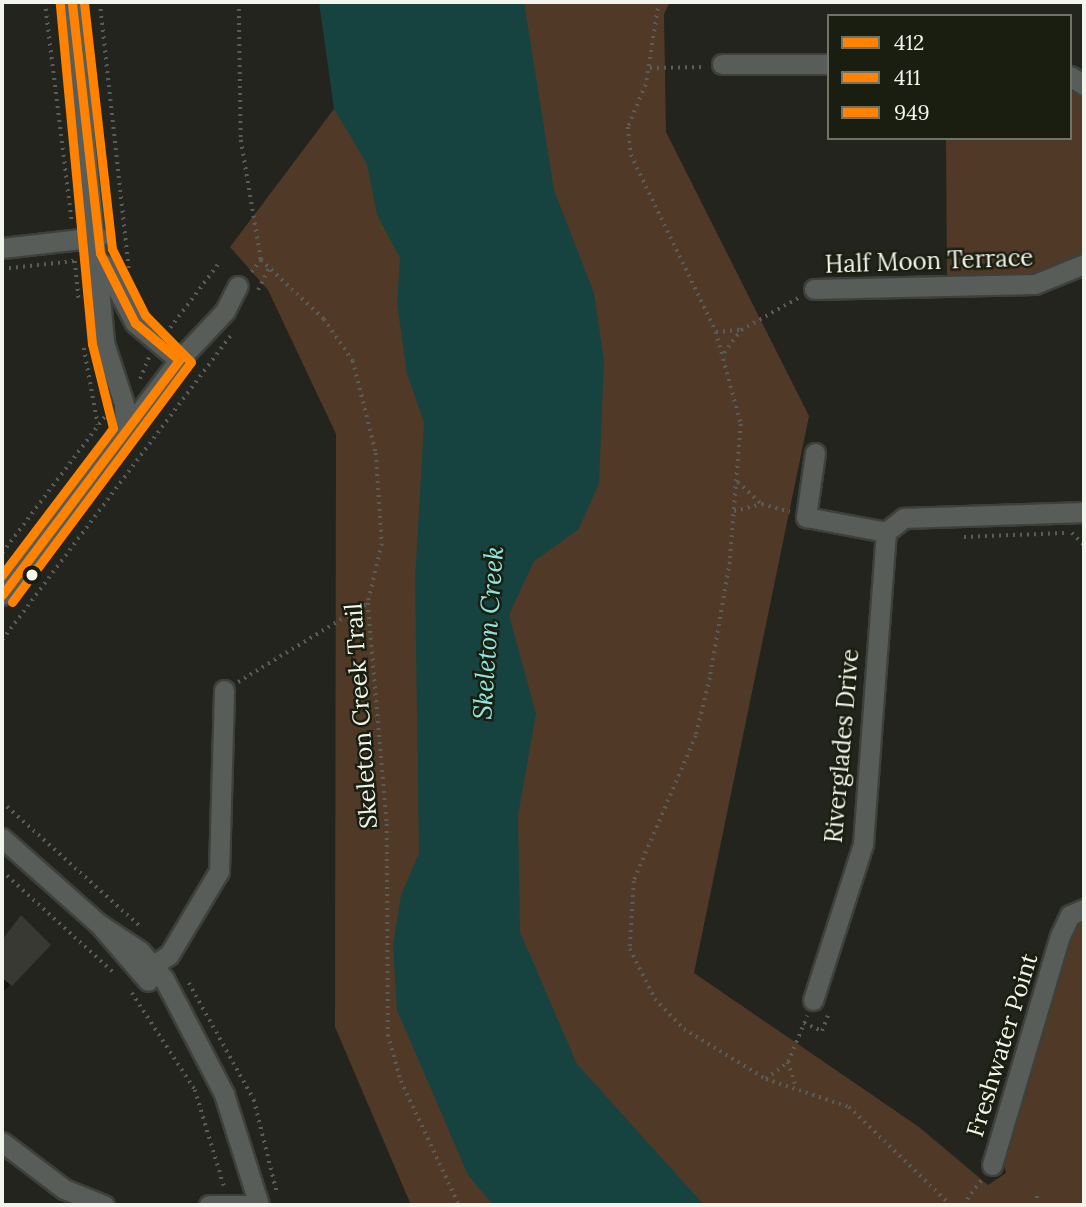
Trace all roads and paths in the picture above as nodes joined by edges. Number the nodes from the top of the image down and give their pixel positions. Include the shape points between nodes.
1 (45, 2) edge
2 (72, 2) edge
3 (100, 2) edge
4 (239, 2) edge
5 (659, 2) edge
6 (722, 64) joint
7 (827, 64) edge
8 (650, 68) junction
9 (72, 221) dead end
10 (99, 245) junction
11 (2, 248) edge
12 (1084, 264) edge
13 (269, 267) junction
14 (2, 269) edge
15 (133, 282) dead end
16 (814, 289) joint
17 (246, 291) joint
18 (81, 316) dead end
19 (160, 322) dead end
20 (169, 330) dead end
21 (234, 330) dead end
22 (741, 330) junction
23 (716, 332) junction
24 (84, 343) dead end
25 (724, 353) junction
26 (178, 360) junction
27 (98, 425) dead end
28 (125, 432) junction
29 (815, 453) dead end
30 (737, 481) junction
31 (762, 503) junction
32 (733, 511) junction
33 (1084, 512) edge
34 (806, 517) junction
35 (886, 532) junction
36 (957, 537) dead end
37 (2, 542) edge
38 (1084, 545) edge
39 (7, 546) dead end
40 (9, 572) edge
41 (2, 595) edge
42 (368, 603) junction
43 (2, 640) edge
44 (224, 690) joint
45 (2, 838) edge
46 (2, 872) edge
47 (1084, 909) edge
48 (148, 967) junction
49 (120, 979) dead end
50 (127, 989) dead end
51 (822, 1003) junction
52 (804, 1023) junction
53 (788, 1062) junction
54 (766, 1079) junction
55 (797, 1089) junction
56 (2, 1142) edge
57 (245, 1160) junction
58 (992, 1165) joint
59 (1037, 1194) dead end
60 (104, 1205) edge
61 (234, 1205) edge
62 (259, 1205) edge
63 (459, 1205) edge
64 (951, 1205) edge
65 (963, 1205) edge
66 (1035, 1205) edge

1 - 9 path
2 - 10 street
3 - 15 path
4 - 13 path, Skeleton Creek Trail via 241,140 253,233
5 - 8 path
6 - 7 street
6 - 8 path via 680,72
8 - 23 path via 628,127 631,155
10 - 11 street
10 - 26 street via 135,323
10 - 28 street via 104,343 124,404
12 - 16 street, Half Moon Terrace via 1035,284
13 - 17 path
13 - 42 path, Skeleton Creek Trail via 324,319 352,361 376,453 382,544
14 - 18 path via 75,261
16 - 22 path
17 - 26 street
19 - 20 path
21 - 43 path
22 - 23 path
22 - 25 path
23 - 25 path
24 - 27 path
25 - 30 path via 741,424
26 - 28 street
28 - 40 street
29 - 34 street
30 - 31 path
30 - 32 path
31 - 32 path
31 - 34 path
32 - 54 path via 710,678 686,763 634,881 630,949 655,999 684,1029
33 - 35 street via 904,518
34 - 35 street
35 - 51 street, Riverglades Drive via 863,844
36 - 38 path via 1070,532
37 - 39 path
40 - 41 street
42 - 44 path
42 - 63 path, Skeleton Creek Trail via 387,824 388,1035 401,1081
44 - 48 street via 222,856 209,897 181,937
45 - 48 street
46 - 49 path
47 - 58 street, Freshwater Point via 1070,915 1060,936
48 - 57 street via 224,1094
50 - 61 path via 195,1090
51 - 52 path
51 - 52 path via 822,1031
52 - 53 path
53 - 54 path
53 - 55 path
54 - 55 path
55 - 64 path via 849,1107
56 - 60 street via 64,1189
57 - 61 street
57 - 62 street
58 - 65 path
59 - 66 path

